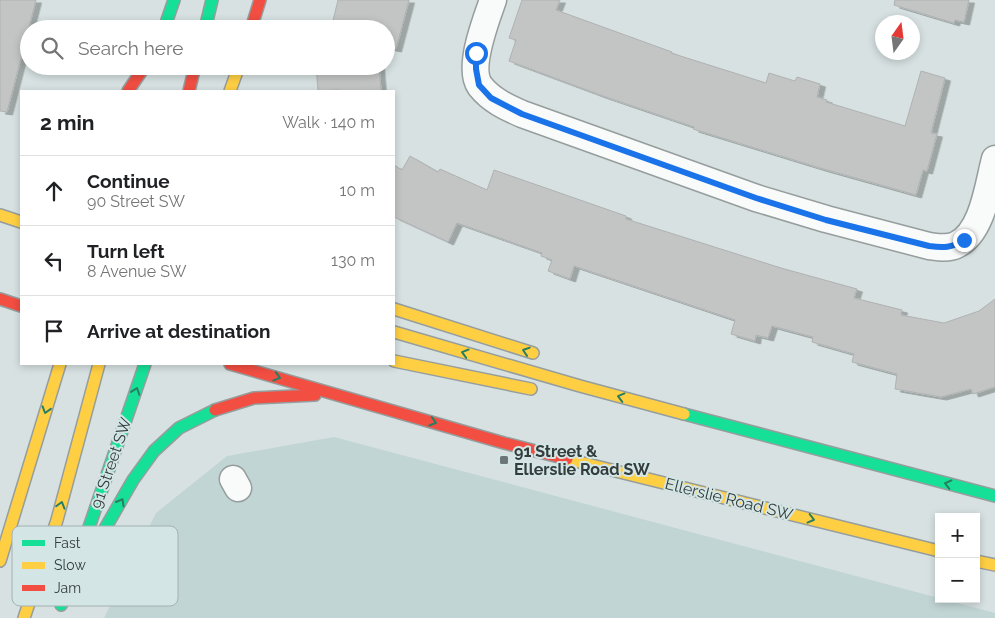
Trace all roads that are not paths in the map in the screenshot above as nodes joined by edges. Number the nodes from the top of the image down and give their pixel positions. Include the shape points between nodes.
1 (174, 0) edge
2 (212, 0) edge
3 (260, 0) edge
4 (493, 0) edge
5 (167, 20) edge
6 (207, 20) edge
7 (254, 20) edge
8 (139, 75) edge
9 (149, 75) edge
10 (193, 75) edge
11 (236, 75) edge
12 (147, 83) dead end
13 (232, 89) edge
14 (129, 90) edge
15 (189, 90) edge
16 (995, 159) edge
17 (0, 215) edge
18 (20, 222) edge
19 (0, 299) edge
20 (20, 306) edge
21 (395, 309) edge
22 (395, 332) edge
23 (541, 356) dead end
24 (395, 361) edge
25 (60, 365) edge
26 (99, 365) edge
27 (144, 365) edge
28 (234, 365) edge
29 (541, 390) dead end
30 (339, 394) junction
31 (662, 396) dead end
32 (589, 401) dead end
33 (821, 450) junction
34 (995, 496) edge
35 (55, 526) edge
36 (89, 526) edge
37 (107, 526) edge
38 (935, 550) edge
39 (0, 561) edge
40 (980, 562) edge
41 (995, 565) edge
42 (28, 606) edge
43 (61, 606) edge
44 (24, 618) edge
45 (55, 618) edge

1 - 5 main road
2 - 6 main road
3 - 7 main road
4 - 16 street via 476,53 479,85 491,98 522,114 756,198 826,220 943,248 964,240 977,222
8 - 14 main road
9 - 12 main road
10 - 15 main road
11 - 13 main road
17 - 18 main road
19 - 20 main road
23 -> 21 main road
33 -> 22 main road
24 - 29 main road
25 -> 39 main road
35 -> 26 main road
36 -> 27 main road, 91 Street SW
28 -> 30 main road, Ellerslie Road SW
37 -> 30 main road via 154,451 180,428 214,410 254,398
30 -> 38 main road, Ellerslie Road SW via 504,442
31 - 33 main road
32 - 33 main road
34 -> 33 main road
40 - 41 main road
44 -> 42 main road
43 - 45 main road, 91 Street SW

